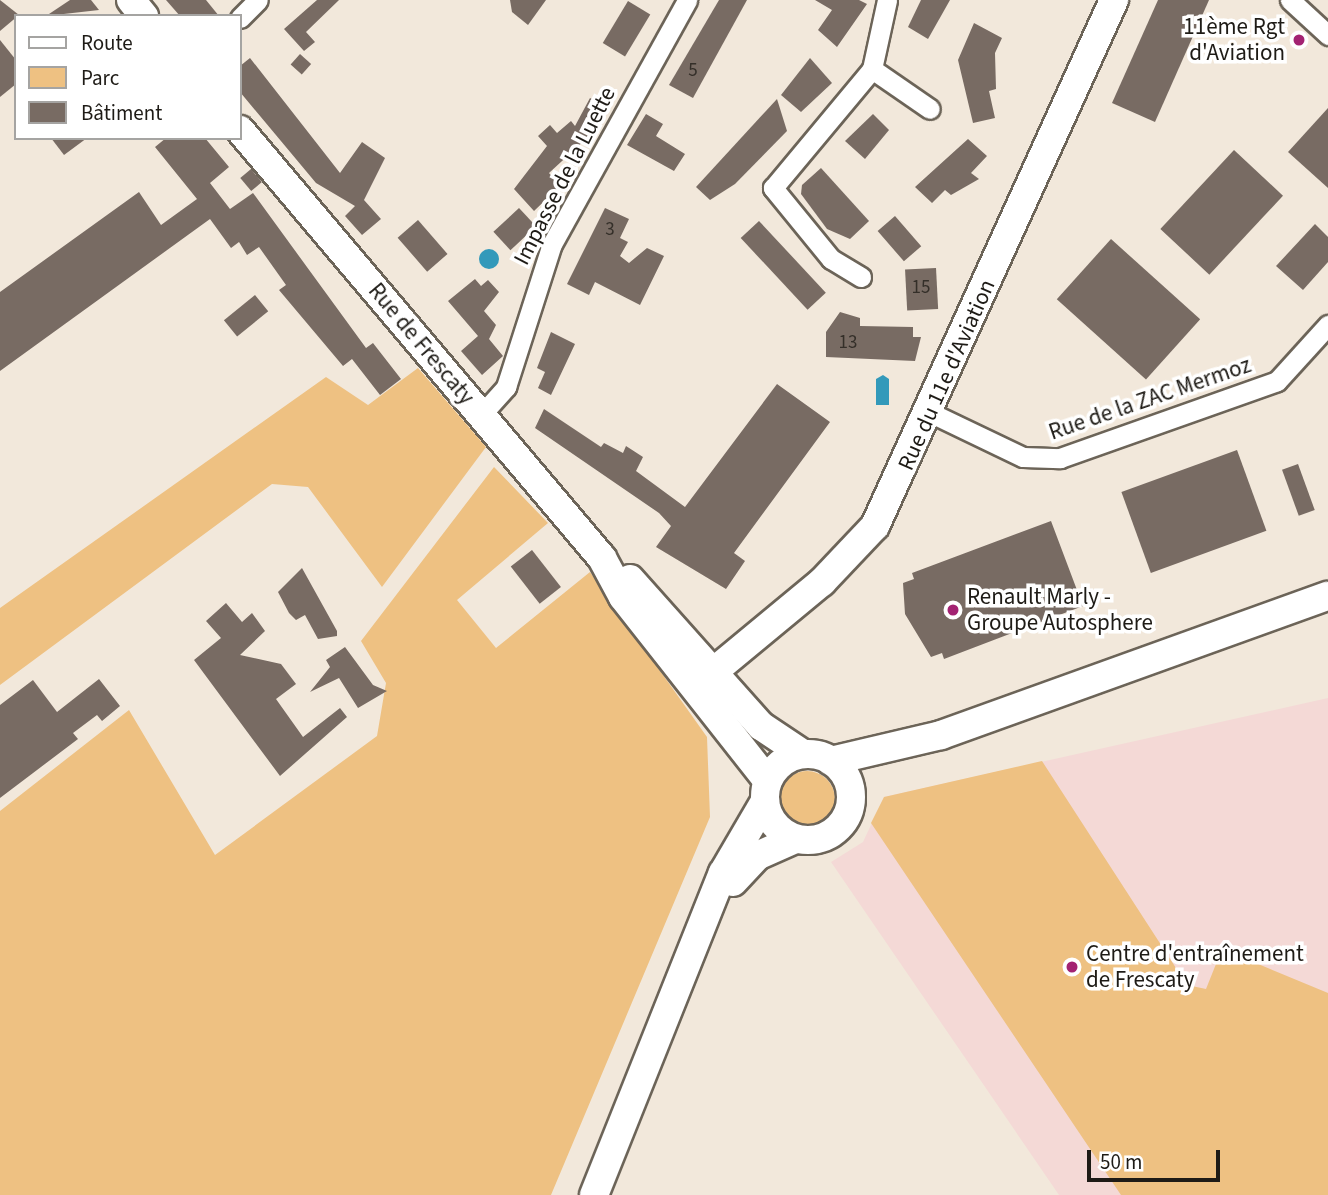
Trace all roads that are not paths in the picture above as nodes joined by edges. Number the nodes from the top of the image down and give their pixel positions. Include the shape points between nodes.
1 (131, 0) edge
2 (258, 0) edge
3 (687, 0) edge
4 (887, 0) edge
5 (1114, 0) edge
6 (1290, 0) edge
7 (142, 14) edge
8 (242, 16) edge
9 (1328, 35) edge
10 (872, 69) junction
11 (930, 109) dead end
12 (242, 132) edge
13 (861, 276) dead end
14 (1328, 326) edge
15 (930, 413) junction
16 (481, 415) junction
17 (1328, 596) edge
18 (704, 680) junction
19 (941, 735) junction
20 (803, 754) junction
21 (831, 761) junction
22 (766, 791) junction
23 (851, 796) junction
24 (795, 839) junction
25 (701, 936) junction
26 (594, 1195) edge

1 - 7 street
2 - 8 street
3 - 16 street, Impasse de la Luette via 552,244 506,387
4 - 10 street
5 - 15 street, Rue du 11e d'Aviation
6 - 9 street
10 - 11 street
10 - 13 street via 773,188 831,259
12 - 16 street, Rue de Frescaty
14 - 15 street, Rue de la ZAC Mermoz via 1277,381 1060,458 1023,457
15 - 18 street, Rue du 11e d'Aviation via 893,495 853,553
16 - 18 street, Rue de Frescaty via 602,558 637,585
17 - 19 street
18 - 20 street, Rue de Frescaty
18 - 22 street, Rue de Frescaty
19 - 21 street
19 - 23 street via 873,773
20 - 21 street
20 - 22 street via 781,764
21 - 23 street
22 - 24 street via 774,825
22 - 25 street via 723,873
23 - 24 street via 834,832
24 - 25 street via 757,856
25 - 26 street

